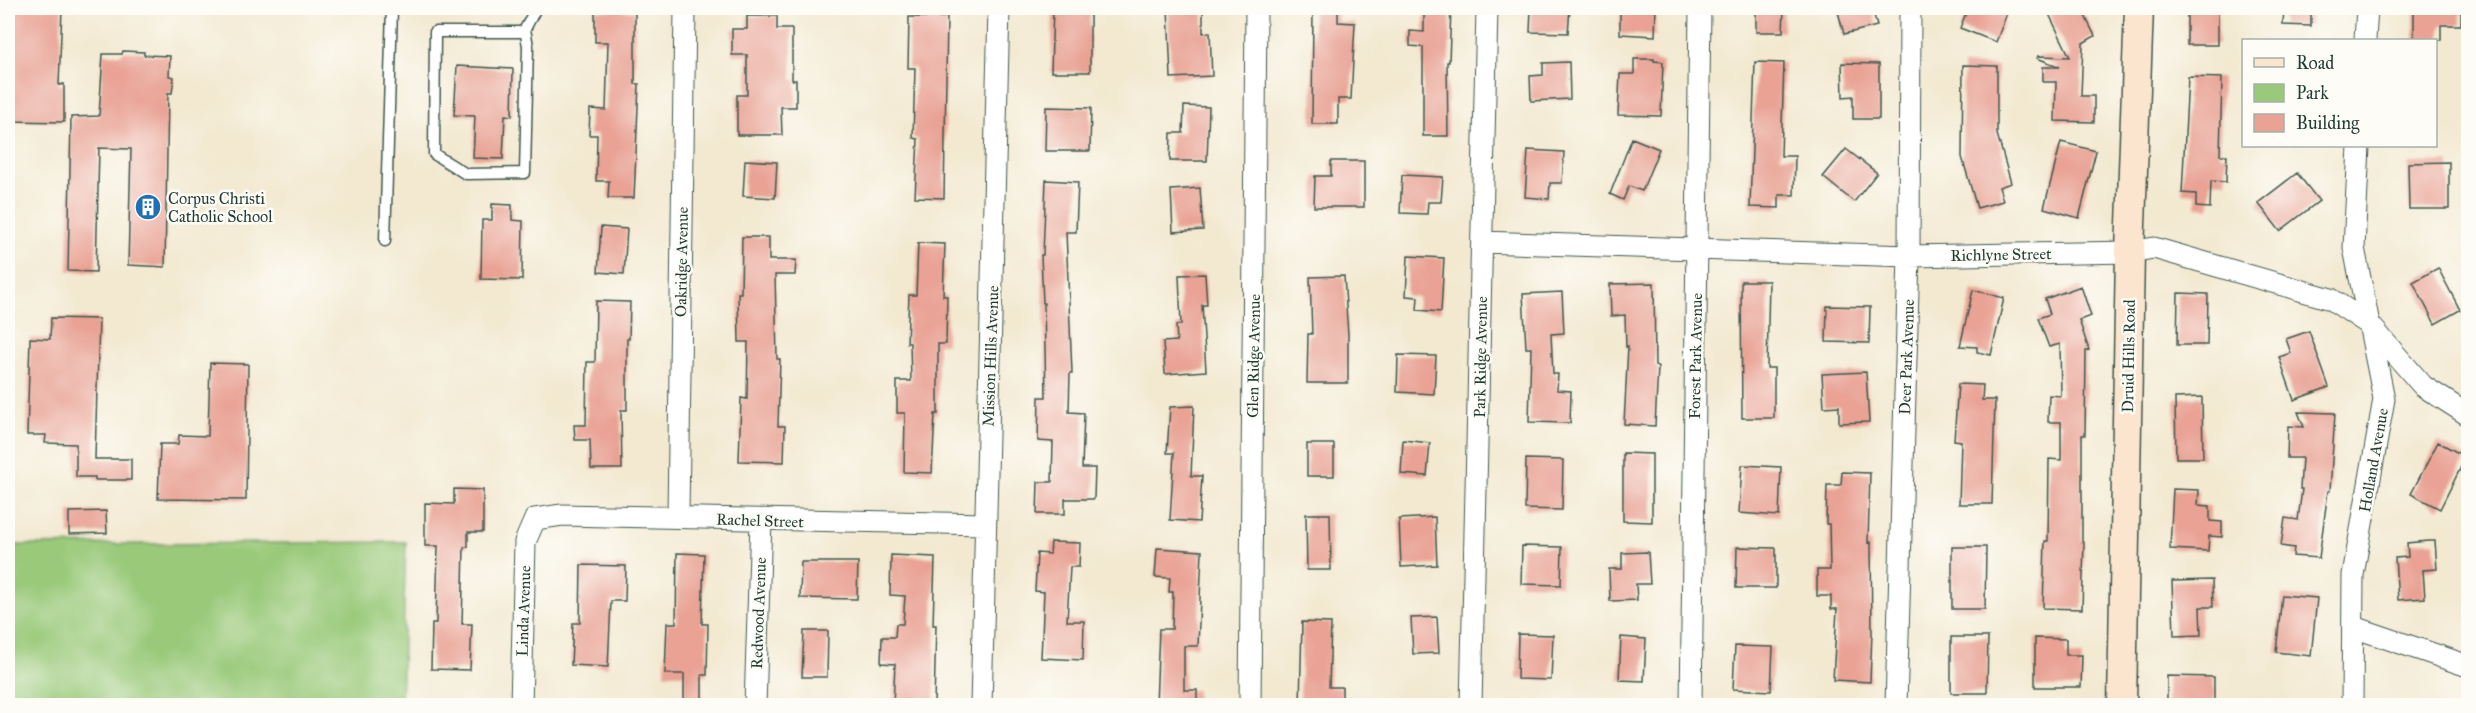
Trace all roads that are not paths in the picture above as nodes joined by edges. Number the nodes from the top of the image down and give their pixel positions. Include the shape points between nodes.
1 (392, 8) edge
2 (536, 8) edge
3 (685, 8) edge
4 (999, 8) edge
5 (1256, 8) edge
6 (1486, 8) edge
7 (1700, 8) edge
8 (1910, 8) edge
9 (2139, 8) edge
10 (2367, 8) edge
11 (525, 29) junction
12 (2365, 39) edge
13 (2360, 147) edge
14 (385, 241) dead end
15 (1482, 242) junction
16 (1696, 249) junction
17 (2130, 252) junction
18 (1909, 256) junction
19 (2370, 325) junction
20 (2469, 415) edge
21 (678, 517) junction
22 (535, 519) joint
23 (761, 520) junction
24 (985, 524) junction
25 (2354, 627) junction
26 (2469, 666) edge
27 (521, 705) edge
28 (755, 705) edge
29 (981, 705) edge
30 (1250, 705) edge
31 (1472, 705) edge
32 (1691, 705) edge
33 (1896, 705) edge
34 (2122, 705) edge
35 (2352, 705) edge

1 - 14 lane
2 - 11 lane
3 - 21 street, Oakridge Avenue
4 - 24 street, Mission Hills Avenue
5 - 30 street, Glen Ridge Avenue
6 - 15 street, Park Ridge Avenue
7 - 16 street, Forest Park Avenue
8 - 18 street, Deer Park Avenue
9 - 17 street, Druid Hills Road
10 - 12 street
11 - 11 lane via 435,32 434,154 466,174 525,173
13 - 19 street, Holland Avenue via 2354,248
15 - 16 street, Richlyne Street
15 - 31 street, Park Ridge Avenue
16 - 18 street, Richlyne Street
16 - 32 street, Forest Park Avenue
17 - 18 street, Richlyne Street
17 - 19 street, Richlyne Street via 2154,249 2331,299
17 - 34 street, Druid Hills Road
18 - 33 street, Deer Park Avenue
19 - 20 street, Richlyne Street via 2423,386
19 - 25 street, Holland Avenue via 2384,399 2353,574
21 - 22 street, Rachel Street via 562,515
21 - 23 street, Rachel Street
22 - 27 street, Linda Avenue via 525,542
23 - 24 street, Rachel Street
23 - 28 street, Redwood Avenue
24 - 29 street, Mission Hills Avenue
25 - 26 street
25 - 35 street, Holland Avenue

